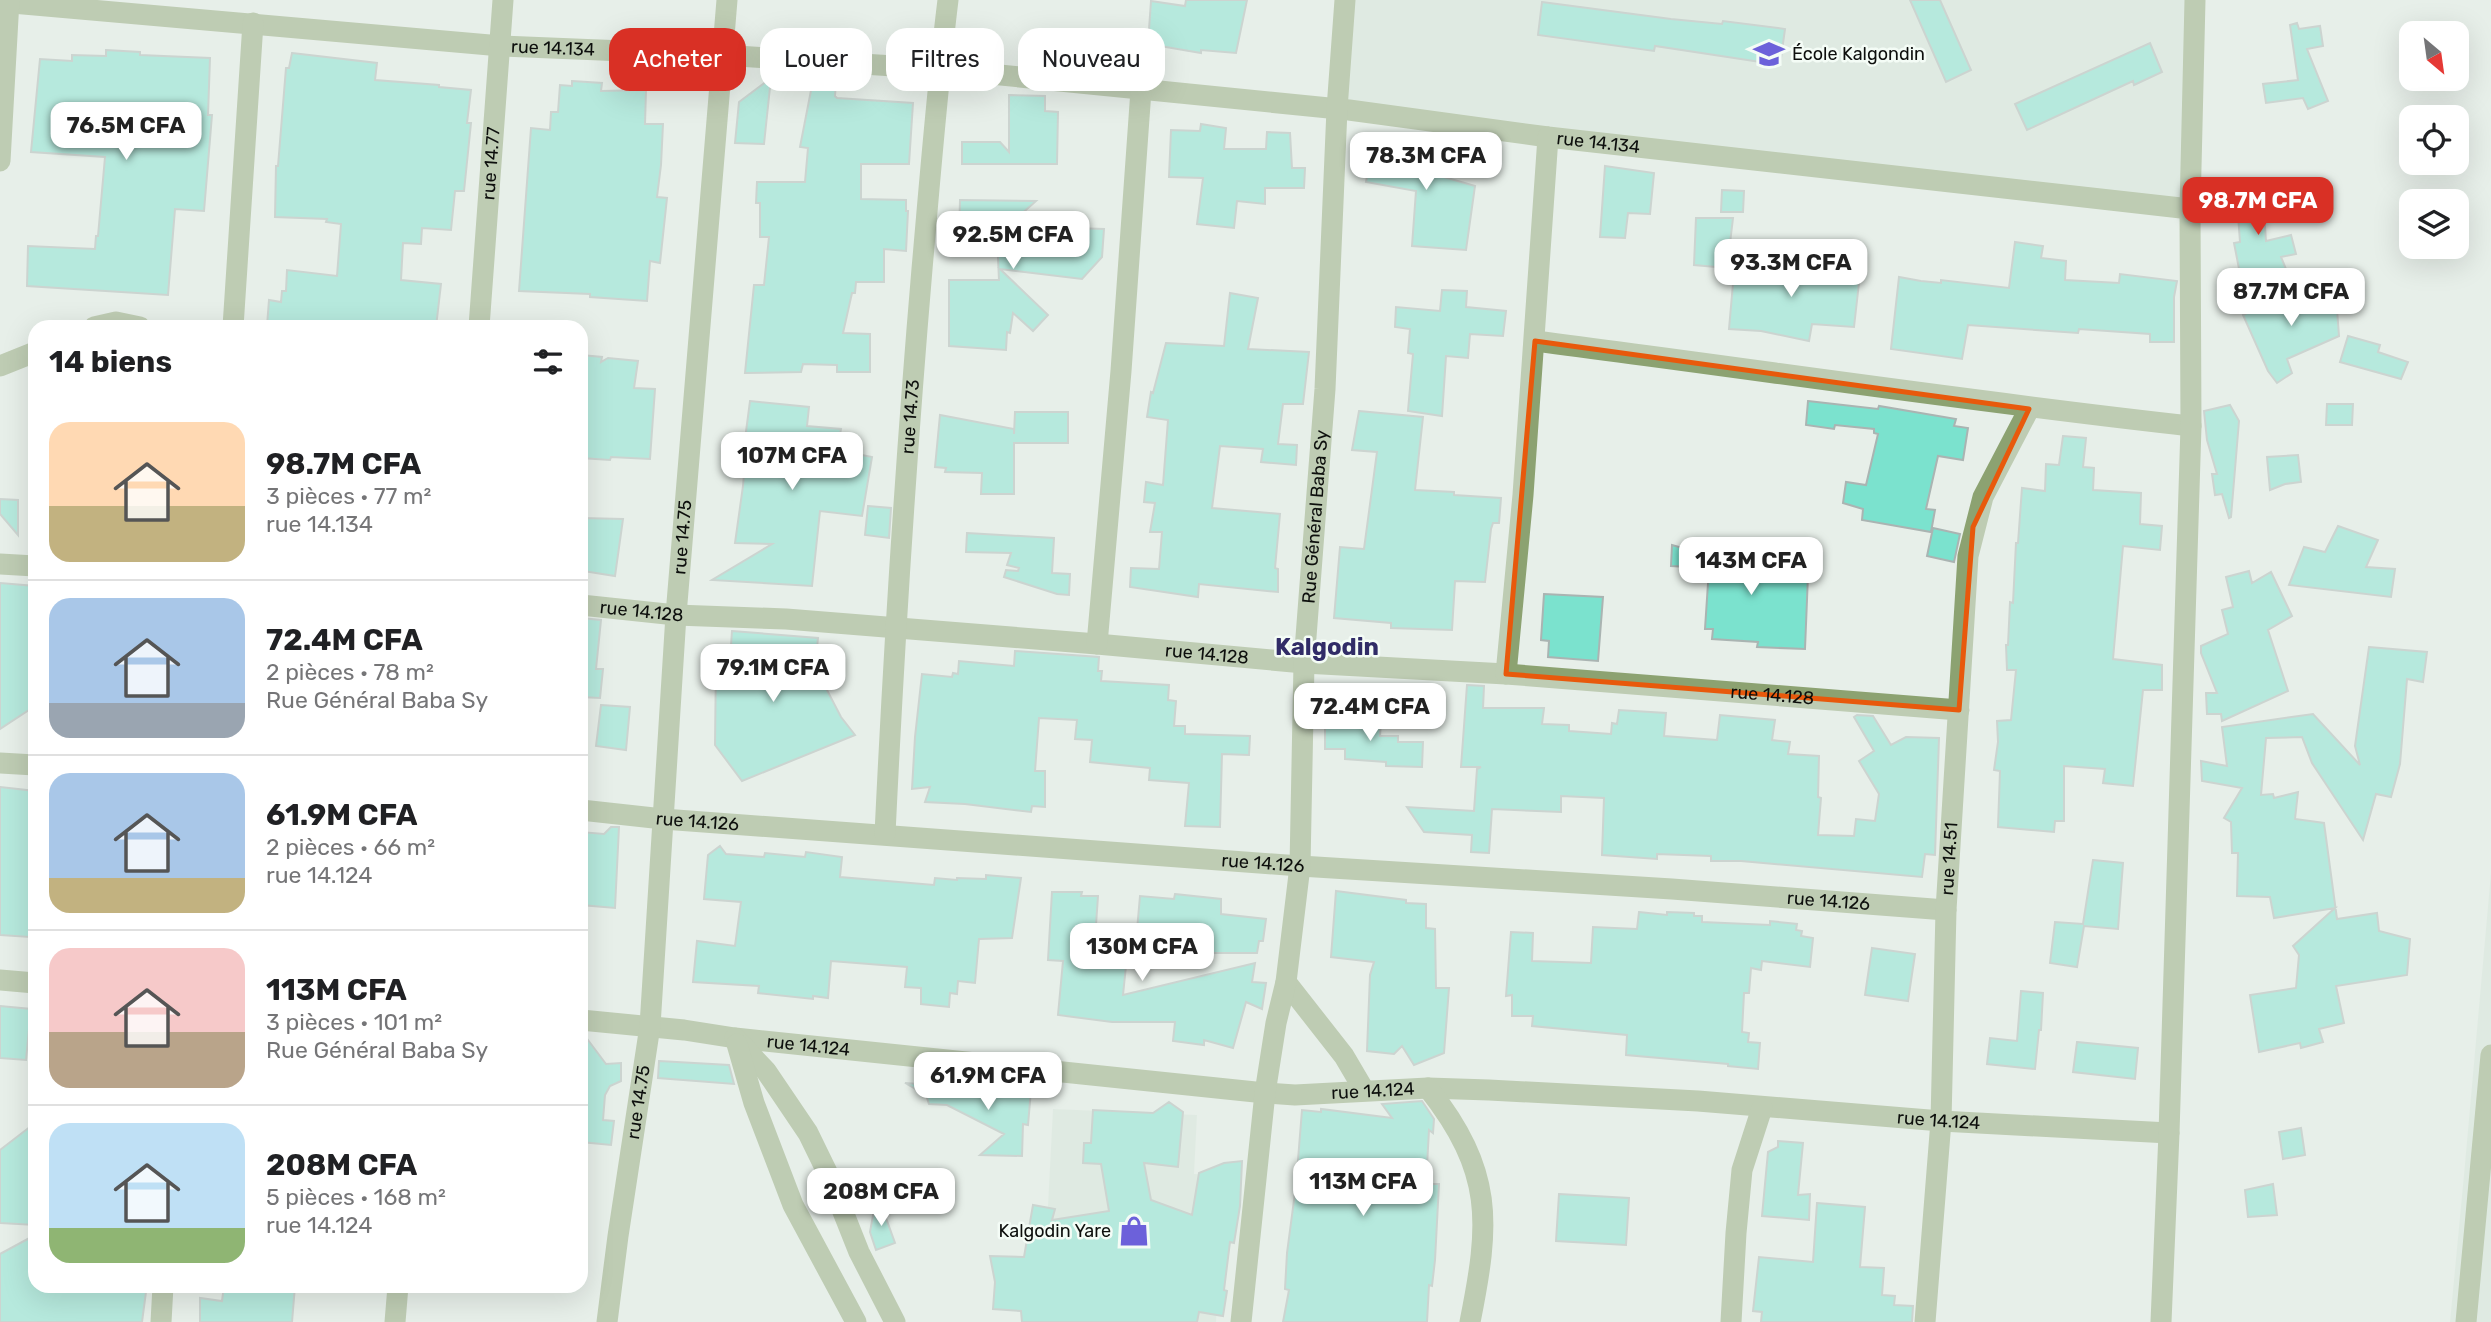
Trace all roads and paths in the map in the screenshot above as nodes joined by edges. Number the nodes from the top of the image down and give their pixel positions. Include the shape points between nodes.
1 (503, 0) edge
2 (727, 0) edge
3 (948, 0) edge
4 (1345, 0) edge
5 (2195, 0) edge
6 (6, 1) edge
7 (253, 23) junction
8 (724, 28) edge
9 (945, 28) edge
10 (501, 46) junction
11 (609, 50) edge
12 (746, 57) edge
13 (886, 66) edge
14 (719, 91) edge
15 (938, 91) edge
16 (1141, 91) edge
17 (1151, 91) edge
18 (1337, 109) junction
19 (1548, 137) junction
20 (0, 161) edge
21 (2190, 209) junction
22 (233, 320) edge
23 (480, 320) edge
24 (1535, 341) junction
25 (28, 355) edge
26 (0, 366) edge
27 (2029, 409) junction
28 (2191, 426) junction
29 (0, 564) edge
30 (28, 566) edge
31 (588, 606) edge
32 (676, 615) junction
33 (894, 628) junction
34 (1097, 643) junction
35 (1304, 663) junction
36 (1506, 674) junction
37 (1959, 710) junction
38 (0, 763) edge
39 (28, 765) edge
40 (588, 811) edge
41 (663, 819) junction
42 (885, 834) junction
43 (1300, 866) junction
44 (1946, 910) junction
45 (0, 981) edge
46 (1286, 982) junction
47 (28, 983) edge
48 (588, 1021) edge
49 (650, 1026) junction
50 (735, 1038) junction
51 (2491, 1055) edge
52 (1428, 1088) junction
53 (1364, 1090) junction
54 (1265, 1093) junction
55 (1762, 1108) junction
56 (1941, 1121) junction
57 (2169, 1133) junction
58 (163, 1293) edge
59 (397, 1293) edge
60 (161, 1322) edge
61 (395, 1322) edge
62 (607, 1322) edge
63 (856, 1322) edge
64 (895, 1322) edge
65 (1241, 1322) edge
66 (1470, 1322) edge
67 (1731, 1322) edge
68 (1925, 1322) edge
69 (2161, 1322) edge
70 (2466, 1322) edge

1 - 10 street, rue 14.77
2 - 8 street, rue 14.75
3 - 9 street, rue 14.73
4 - 18 street, Rue Général Baba Sy
5 - 21 street
6 - 7 street, rue 14.134
6 - 20 street
7 - 10 street, rue 14.134
7 - 22 street
10 - 11 street, rue 14.134
10 - 23 street, rue 14.77
12 - 13 street, rue 14.134
14 - 32 street, rue 14.75
15 - 33 street, rue 14.73
16 - 34 street
17 - 18 street, rue 14.134
18 - 19 street, rue 14.134
18 - 35 street, Rue Général Baba Sy via 1325,389
19 - 21 street, rue 14.134
19 - 24 street
21 - 28 street
24 - 27 street
24 - 36 street
25 - 26 street
27 - 28 street
27 - 37 street, rue 14.51 via 1983,497 1973,527
28 - 57 street
29 - 30 street
31 - 32 street, rue 14.128
32 - 33 street, rue 14.128
32 - 41 street, rue 14.75
33 - 34 street, rue 14.128
33 - 42 street, rue 14.73
34 - 35 street, rue 14.128
35 - 36 street, rue 14.128
35 - 43 street, Rue Général Baba Sy
36 - 37 street, rue 14.128
37 - 44 street, rue 14.51
38 - 39 street
40 - 41 street, rue 14.126
41 - 42 street, rue 14.126
41 - 49 street, rue 14.75
42 - 43 street, rue 14.126
43 - 44 street, rue 14.126
43 - 46 street, Rue Général Baba Sy
44 - 56 street, rue 14.51
45 - 47 street
46 - 53 street
46 - 54 street, Rue Général Baba Sy
48 - 49 street, rue 14.124
49 - 50 street, rue 14.124
49 - 62 street, rue 14.75
50 - 54 street, rue 14.124
50 - 63 street via 793,1205
50 - 64 street via 766,1071 808,1133
51 - 70 street
52 - 53 street, rue 14.124
52 - 55 street, rue 14.124
52 - 66 street via 1451,1117 1476,1169 1482,1199 1484,1235
53 - 54 street, rue 14.124
54 - 65 street, Rue Général Baba Sy
55 - 56 street, rue 14.124
55 - 67 street via 1742,1170
56 - 57 street, rue 14.124
56 - 68 street, rue 14.51
57 - 69 street
58 - 60 street
59 - 61 street

